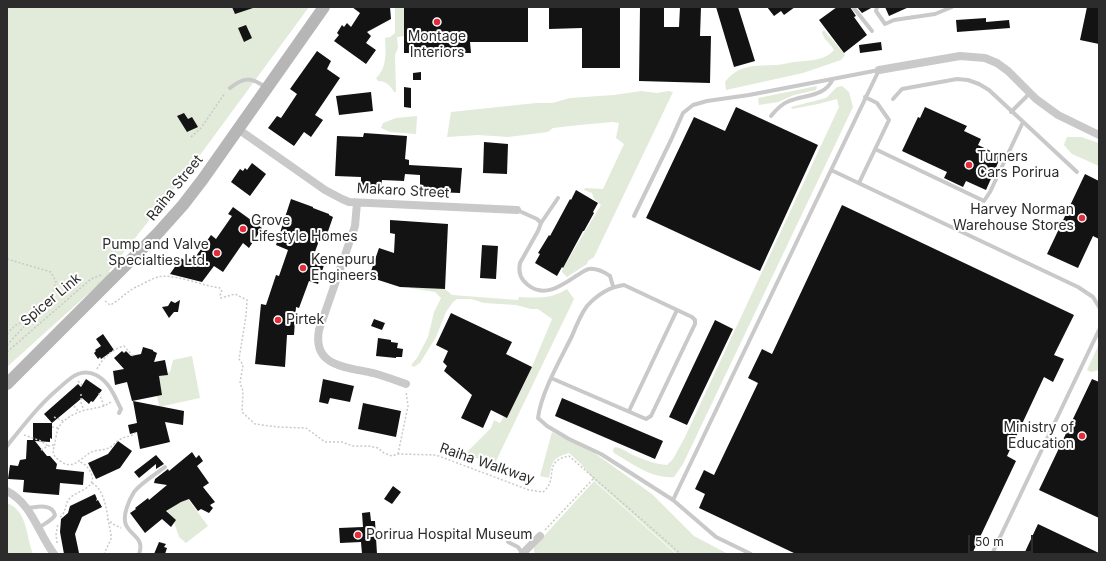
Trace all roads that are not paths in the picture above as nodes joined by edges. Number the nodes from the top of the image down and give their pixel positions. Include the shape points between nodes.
1 (324, 7) edge
2 (853, 7) edge
3 (877, 7) edge
4 (952, 7) edge
5 (872, 31) dead end
6 (880, 70) junction
7 (833, 79) junction
8 (230, 88) road end
9 (267, 88) junction
10 (1030, 93) junction
11 (865, 97) junction
12 (893, 98) dead end
13 (1011, 112) junction
14 (771, 116) dead end
15 (1023, 122) junction
16 (238, 129) junction
17 (1086, 129) junction
18 (1099, 130) edge
19 (1099, 135) edge
20 (875, 148) junction
21 (831, 170) junction
22 (1077, 172) dead end
23 (859, 183) junction
24 (558, 198) dead end
25 (357, 203) junction
26 (517, 210) joint
27 (634, 216) dead end
28 (541, 223) junction
29 (614, 286) junction
30 (1099, 307) edge
31 (677, 310) junction
32 (1099, 330) edge
33 (551, 378) junction
34 (7, 384) edge
35 (406, 384) road end
36 (629, 411) junction
37 (119, 413) dead end
38 (7, 446) edge
39 (165, 467) dead end
40 (7, 491) edge
41 (673, 500) junction
42 (27, 508) junction
43 (39, 528) junction
44 (540, 536) road end
45 (508, 542) dead end
46 (56, 551) edge
47 (139, 554) edge
48 (523, 554) edge
49 (751, 554) edge
50 (992, 554) edge

1 - 9 main road, Raiha Street
2 - 5 lane
3 - 4 lane via 876,11 884,24 894,20 935,14
6 - 7 lane
6 - 10 street via 960,56 985,58 1008,71
6 - 11 lane
7 - 14 lane via 823,92 787,102
7 - 27 lane via 693,105 683,113
8 - 9 lane via 239,81 250,79
9 - 16 main road, Raiha Street
10 - 13 lane
10 - 17 street via 1058,115
11 - 20 lane via 877,103 889,120
11 - 21 lane
12 - 13 lane via 902,89 956,79 968,80 989,90
13 - 15 lane
15 - 20 lane via 984,201
15 - 22 lane
16 - 25 street, Makaro Street via 329,192
16 - 34 main road, Raiha Street via 183,205 158,233
17 - 18 street
17 - 19 street
20 - 23 lane
21 - 23 lane
21 - 41 lane
23 - 30 lane via 1078,287 1093,297
24 - 28 lane
25 - 26 street, Makaro Street
25 - 35 street via 355,226 319,330 318,348 324,357 337,365
26 - 28 lane
28 - 29 lane via 520,263 523,282 536,290 556,289 591,269 610,276
29 - 31 lane via 624,285
29 - 33 lane via 586,307
31 - 36 lane
31 - 36 lane via 692,317 695,324 651,416 646,419
32 - 50 lane
33 - 36 lane
33 - 41 lane via 539,406 538,418 547,426 601,454
37 - 38 lane via 121,409 104,380 94,374 80,373 36,410
39 - 47 lane via 135,491 125,515 126,524 140,542
40 - 42 street via 21,500
41 - 49 lane via 716,537
42 - 43 street
42 - 43 lane via 50,507 54,511 53,518
43 - 46 street via 46,543
44 - 48 street
45 - 48 lane via 518,547

